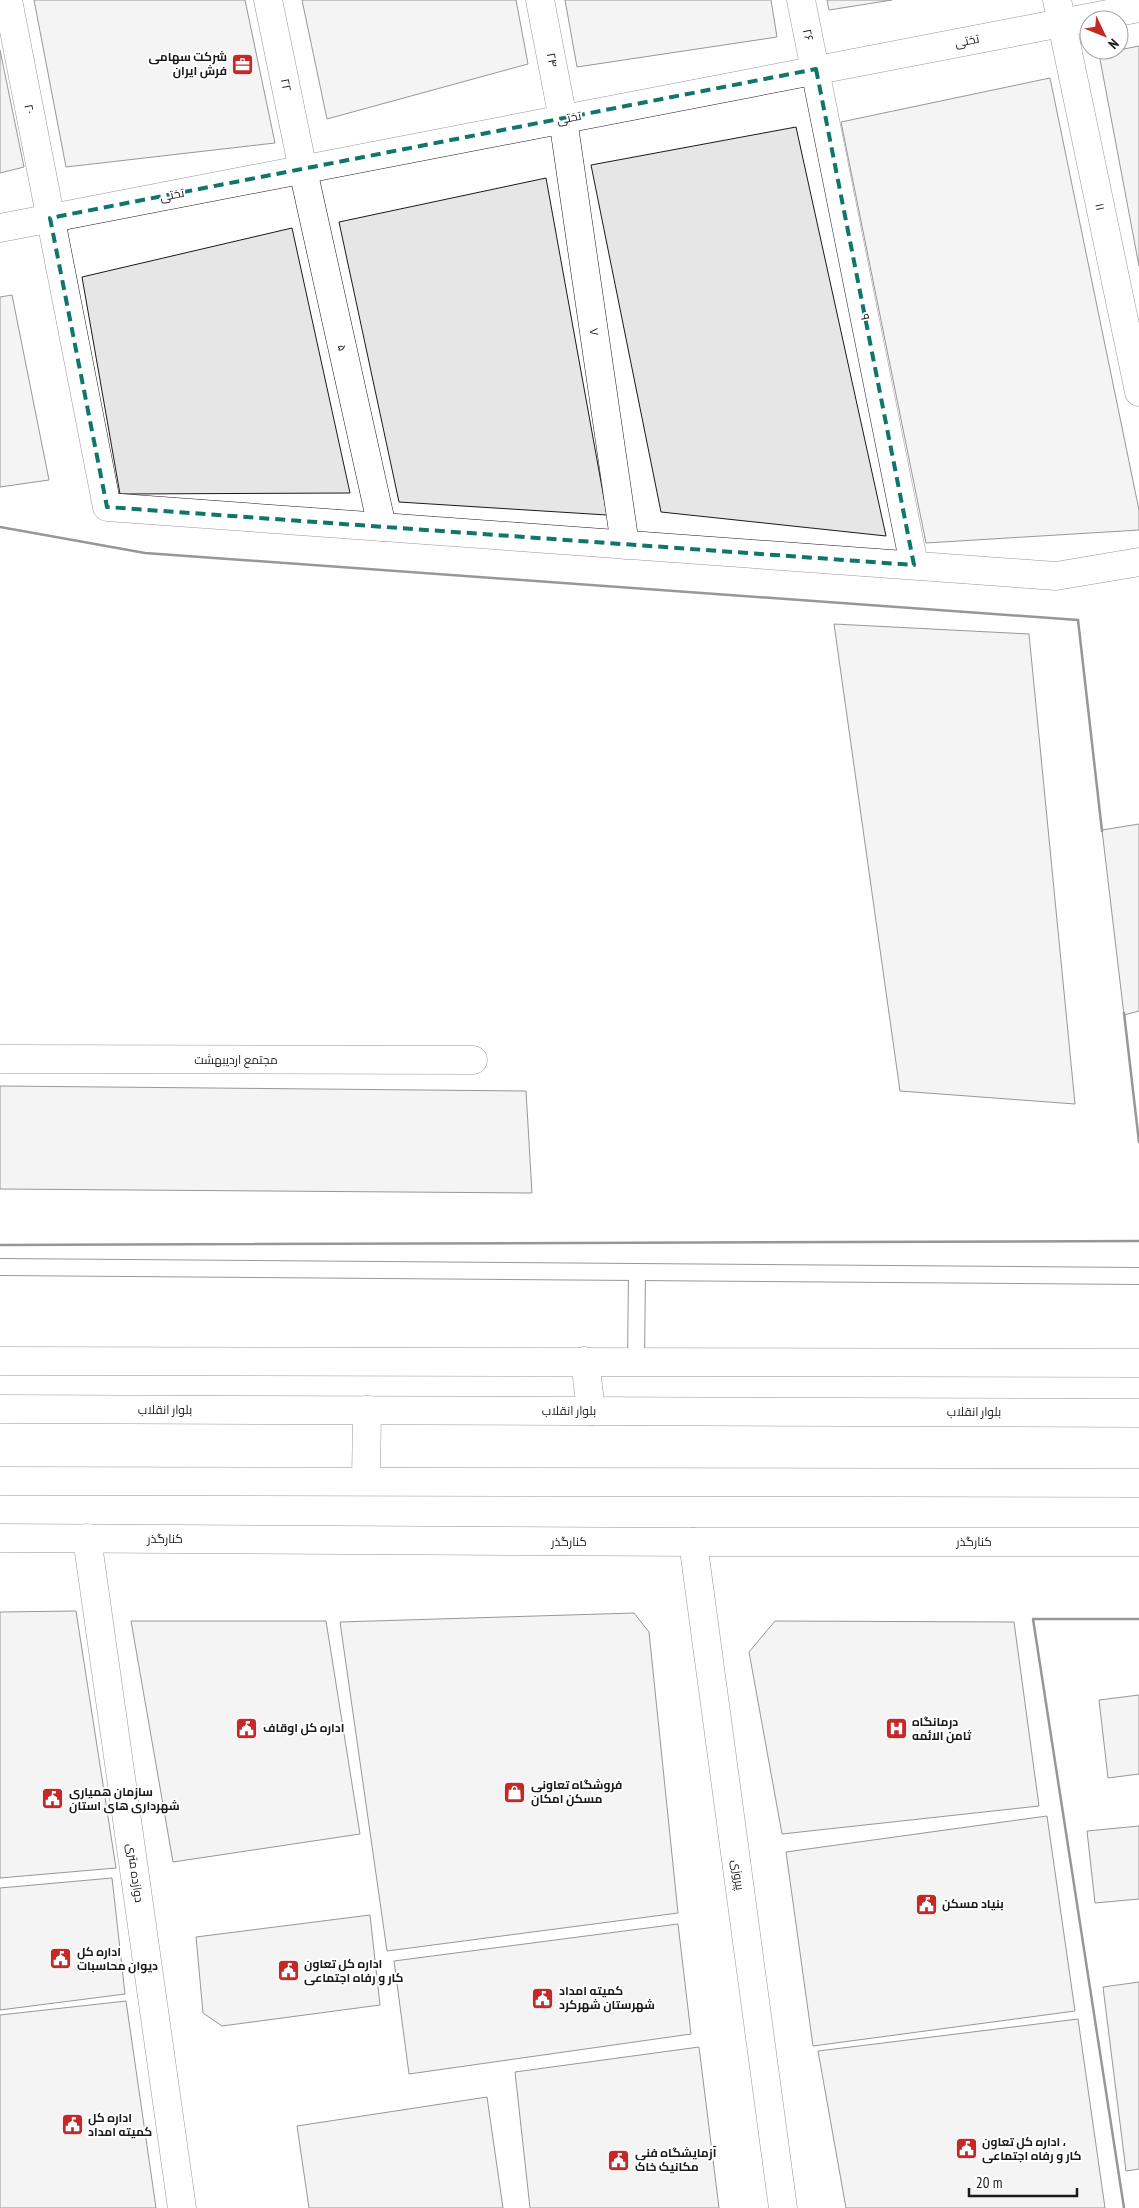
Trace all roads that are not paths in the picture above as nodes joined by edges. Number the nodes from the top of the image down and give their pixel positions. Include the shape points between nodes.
1 (8, 0) edge
2 (268, 0) edge
3 (540, 0) edge
4 (800, 0) edge
5 (1139, 8) edge
6 (1059, 12) edge
7 (816, 69) junction
8 (563, 119) junction
9 (303, 170) junction
10 (50, 218) junction
11 (0, 228) edge
12 (1139, 392) edge
13 (382, 527) junction
14 (625, 545) junction
15 (1139, 562) edge
16 (914, 566) junction
17 (0, 1059) edge
18 (473, 1060) dead end
19 (0, 1267) edge
20 (638, 1272) junction
21 (1139, 1276) edge
22 (0, 1361) edge
23 (585, 1361) junction
24 (636, 1361) junction
25 (1139, 1363) edge
26 (0, 1409) edge
27 (367, 1410) junction
28 (591, 1411) junction
29 (1139, 1412) edge
30 (0, 1481) edge
31 (366, 1481) junction
32 (1139, 1483) edge
33 (0, 1538) edge
34 (87, 1538) junction
35 (694, 1542) junction
36 (1139, 1542) edge
37 (182, 2208) edge
38 (783, 2208) edge

1 - 10 street, ۲۰
2 - 9 street, ۲۲
3 - 8 street, ۲۴
4 - 7 street, ۲۶
5 - 6 street, تختی
6 - 7 street, تختی
6 - 12 street, ۱۱
7 - 8 street, تختی
7 - 16 street, ۹
8 - 9 street, تختی
8 - 14 street, ۷
9 - 10 street, تختی
9 - 13 street, ۵
10 - 11 street, تختی
10 - 13 street, ۲۰ via 107,507
13 - 14 street
14 - 16 street
15 - 16 street via 1056,576
17 - 18 street, مجتمع اردیبهشت
19 - 20 lane
20 - 21 lane
20 - 24 lane
22 - 23 street
23 - 24 street
23 - 28 street
24 - 25 street
26 - 27 street, بلوار انقلاب
27 - 28 street, بلوار انقلاب
27 - 31 street
28 - 29 street, بلوار انقلاب
30 - 31 street
31 - 32 street
33 - 34 street, کنارگذر
34 - 35 street, کنارگذر
34 - 37 street, دوازده متری
35 - 36 street, کنارگذر
35 - 38 street, پیروزی

